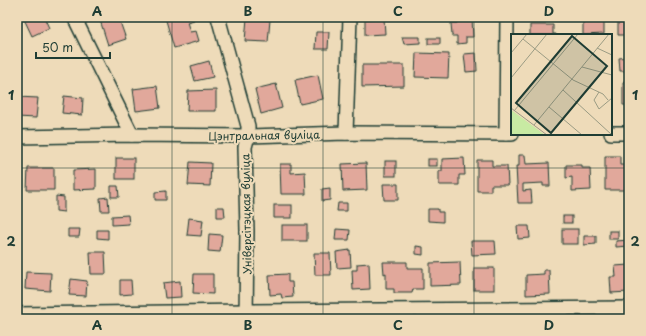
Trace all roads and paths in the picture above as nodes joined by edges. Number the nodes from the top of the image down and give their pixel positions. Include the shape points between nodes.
1 (74, 17) edge
2 (218, 17) edge
3 (350, 17) edge
4 (507, 17) edge
5 (346, 133) junction
6 (612, 133) edge
7 (629, 133) edge
8 (509, 134) edge
9 (132, 135) junction
10 (248, 136) junction
11 (17, 137) edge
12 (629, 308) edge
13 (17, 314) edge
14 (246, 315) edge

1 - 9 street
2 - 10 street, Універсітэцкая вуліца via 248,126
3 - 5 street
4 - 8 street
5 - 8 street, Цэнтральная вуліца
5 - 10 street, Цэнтральная вуліца
6 - 7 street
9 - 10 street, Цэнтральная вуліца
9 - 11 street, Цэнтральная вуліца
10 - 14 street, Універсітэцкая вуліца via 245,147
12 - 14 street
13 - 14 street

